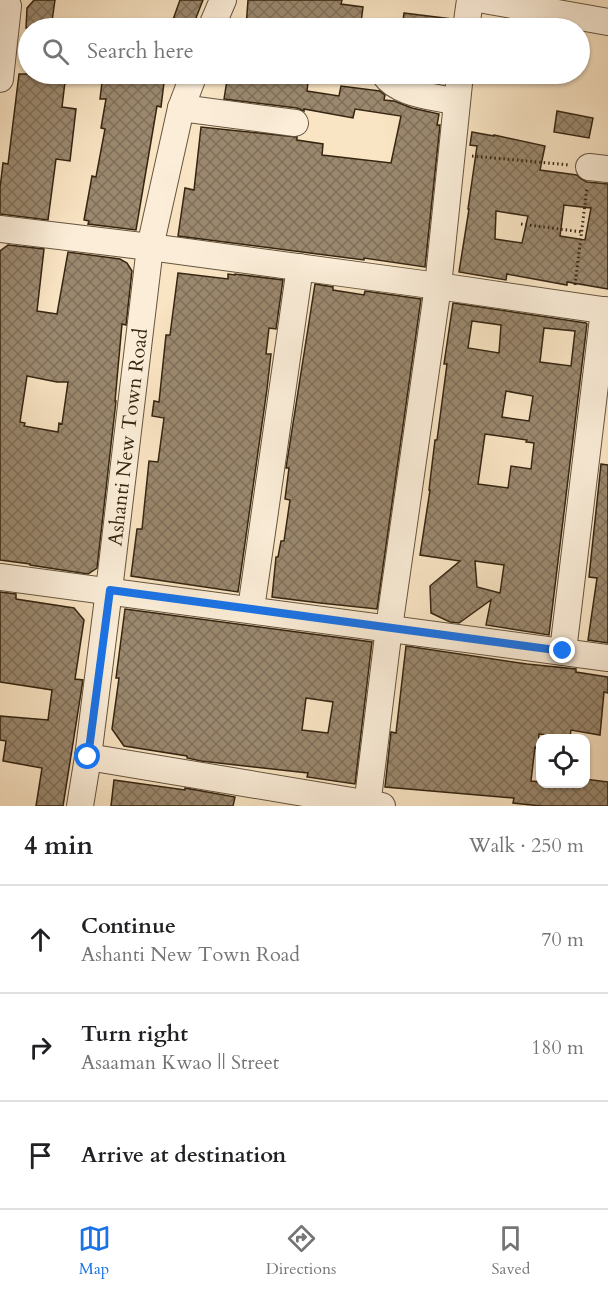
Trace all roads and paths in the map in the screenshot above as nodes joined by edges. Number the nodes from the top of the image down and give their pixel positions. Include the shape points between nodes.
1 (223, 0) edge
2 (470, 0) edge
3 (484, 0) edge
4 (7, 7) edge
5 (215, 18) edge
6 (467, 18) edge
7 (585, 18) edge
8 (590, 19) edge
9 (608, 22) edge
10 (0, 79) edge
11 (190, 84) edge
12 (394, 84) edge
13 (459, 84) edge
14 (456, 102) junction
15 (181, 108) junction
16 (295, 123) dead end
17 (453, 154) junction
18 (599, 168) edge
19 (521, 224) dead end
20 (0, 228) edge
21 (582, 232) junction
22 (150, 247) junction
23 (300, 267) junction
24 (438, 286) junction
25 (573, 306) junction
26 (606, 311) edge
27 (0, 577) edge
28 (110, 590) junction
29 (251, 609) junction
30 (389, 628) junction
31 (563, 651) junction
32 (608, 658) edge
33 (88, 757) junction
34 (372, 805) edge
35 (80, 806) edge

1 - 5 street
2 - 6 street
3 - 7 street
4 - 10 street
8 - 9 street
11 - 15 street, Ashanti New Town Road
12 - 14 street
13 - 14 street
14 - 17 street
15 - 16 street
15 - 22 street, Ashanti New Town Road
17 - 18 path
17 - 24 street
18 - 21 path
19 - 21 path
20 - 22 street
21 - 25 path
22 - 23 street
22 - 28 street, Ashanti New Town Road
23 - 24 street
23 - 29 street
24 - 25 street
24 - 30 street
25 - 26 street
26 - 31 street
27 - 28 street
28 - 29 street
28 - 33 street, Ashanti New Town Road
29 - 30 street
30 - 31 street
30 - 34 street
31 - 32 street
33 - 34 street
33 - 35 street, Ashanti New Town Road

